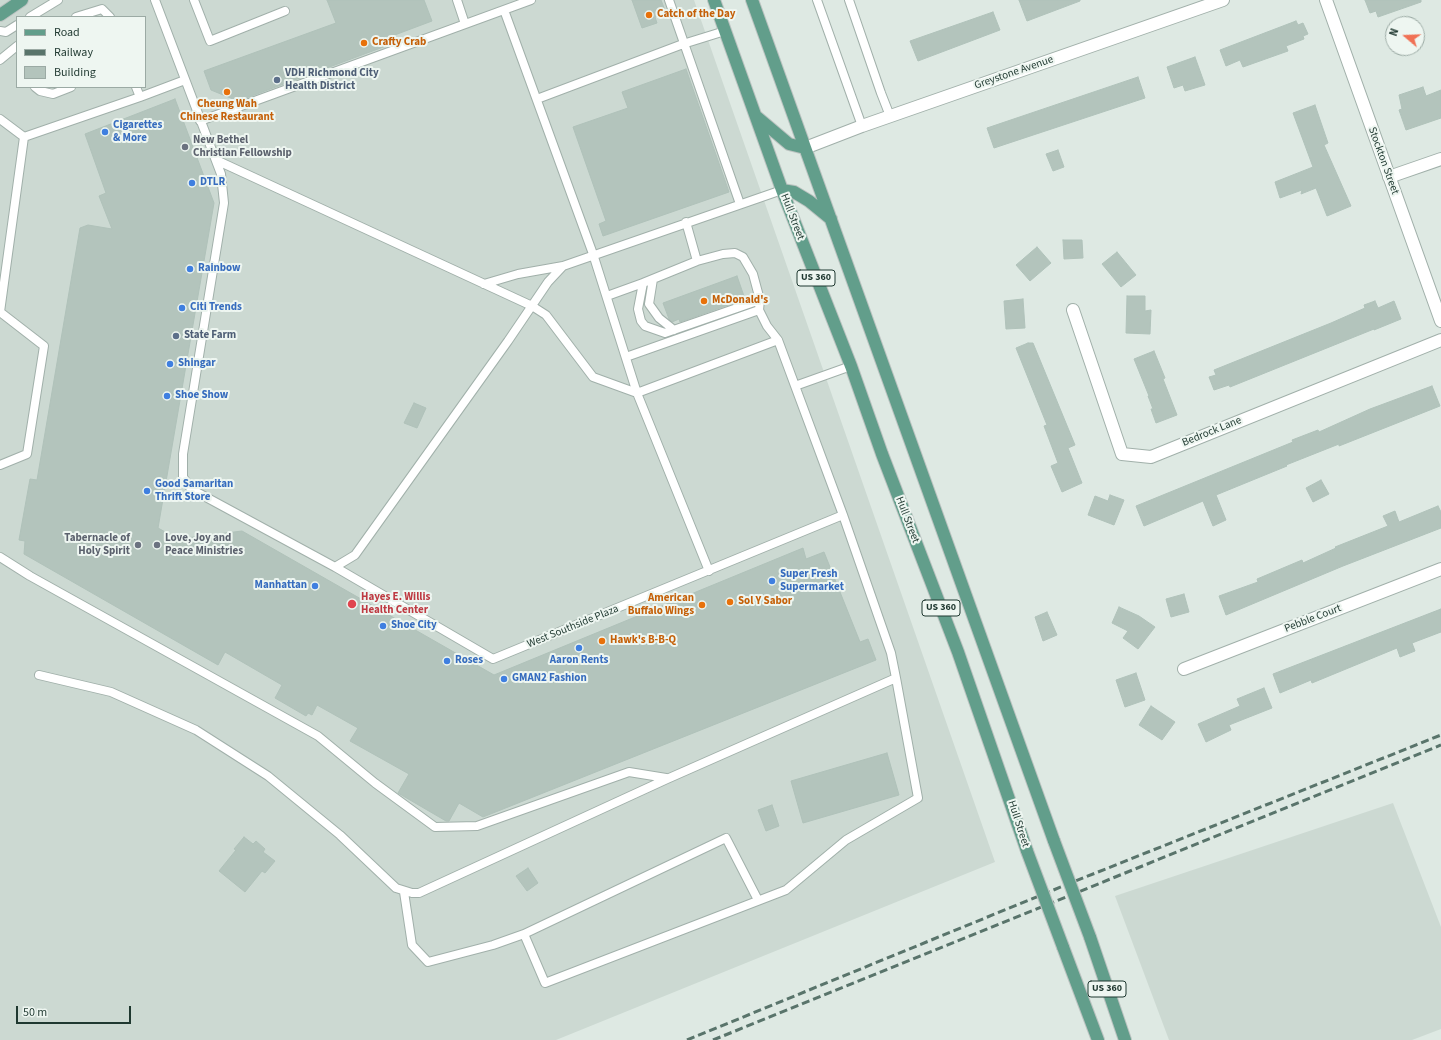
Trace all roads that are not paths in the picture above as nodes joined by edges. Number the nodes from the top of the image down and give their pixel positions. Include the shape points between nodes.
1 (22, 0) edge
2 (58, 0) edge
3 (194, 0) edge
4 (457, 0) edge
5 (531, 0) edge
6 (669, 0) edge
7 (714, 0) edge
8 (752, 0) edge
9 (817, 0) edge
10 (849, 0) edge
11 (1223, 0) edge
12 (1326, 0) edge
13 (153, 1) edge
14 (504, 10) junction
15 (285, 11) dead end
16 (0, 15) edge
17 (32, 16) edge
18 (79, 16) edge
19 (109, 16) edge
20 (465, 24) junction
21 (16, 26) edge
22 (0, 31) edge
23 (725, 31) junction
24 (684, 44) junction
25 (16, 48) edge
26 (0, 60) edge
27 (185, 80) junction
28 (36, 88) edge
29 (68, 88) edge
30 (136, 88) edge
31 (140, 97) junction
32 (537, 99) junction
33 (756, 116) junction
34 (890, 116) junction
35 (0, 119) edge
36 (200, 121) junction
37 (862, 126) junction
38 (24, 138) junction
39 (805, 148) junction
40 (1441, 158) edge
41 (216, 160) junction
42 (1389, 177) junction
43 (782, 190) junction
44 (740, 204) junction
45 (832, 220) junction
46 (686, 222) junction
47 (593, 254) junction
48 (697, 261) junction
49 (563, 266) junction
50 (653, 279) junction
51 (643, 283) junction
52 (484, 284) junction
53 (606, 296) junction
54 (760, 300) junction
55 (532, 306) junction
56 (759, 310) junction
57 (1073, 310) dead end
58 (1441, 321) edge
59 (674, 330) junction
60 (778, 340) junction
61 (1441, 340) edge
62 (626, 357) junction
63 (851, 366) junction
64 (795, 386) junction
65 (637, 393) junction
66 (0, 465) edge
67 (843, 515) junction
68 (0, 557) edge
69 (336, 567) junction
70 (1441, 569) edge
71 (709, 571) junction
72 (1184, 669) dead end
73 (39, 675) dead end
74 (896, 678) junction
75 (667, 778) junction
76 (404, 892) junction
77 (758, 900) junction
78 (524, 934) junction
79 (1098, 1040) edge
80 (1125, 1040) edge

1 - 16 main road
2 - 17 lane
3 - 15 lane via 210,41
4 - 20 lane
5 - 14 lane
6 - 24 lane
7 - 23 main road, Hull Street / US 360
8 - 39 main road, US 360
9 - 37 lane
10 - 34 lane
11 - 34 street, Greystone Avenue
12 - 42 street, Stockton Street
13 - 27 lane
14 - 20 lane
14 - 32 lane
18 - 19 lane via 102,9
20 - 36 lane
21 - 22 lane via 6,32
23 - 24 lane
23 - 33 main road, Hull Street / US 360
24 - 32 lane
24 - 44 lane
25 - 26 lane
27 - 31 lane
27 - 36 lane
28 - 29 lane via 53,94
30 - 31 lane
31 - 38 lane
32 - 47 lane
33 - 39 main road via 789,144
33 - 43 main road, Hull Street / US 360
34 - 37 street, Greystone Avenue
35 - 38 lane
36 - 41 lane
37 - 39 street, Greystone Avenue
38 - 66 lane via 0,312 44,346 27,454
39 - 45 main road, US 360
40 - 42 street
41 - 52 lane
41 - 69 lane via 221,174 224,203 183,454 183,477 191,489
42 - 58 street, Stockton Street
43 - 44 lane
43 - 45 main road via 794,192 809,201
43 - 63 main road, Hull Street / US 360
44 - 46 lane
45 - 80 main road, US 360, bridge
46 - 47 lane
46 - 48 lane
47 - 49 lane
47 - 53 lane
48 - 50 lane
48 - 54 lane via 723,254 735,253 743,257 753,274
49 - 52 lane via 518,274
49 - 55 lane via 548,282
50 - 51 lane
50 - 59 lane via 649,304 659,318
51 - 53 lane
51 - 59 lane via 638,308 641,321 645,326 665,333
52 - 55 lane
53 - 62 lane
54 - 56 lane
54 - 59 lane
55 - 65 lane via 546,315 592,377
55 - 69 lane via 355,555
56 - 60 lane
56 - 62 lane
57 - 61 street, Bedrock Lane via 1122,454 1151,457
60 - 64 lane
60 - 65 lane
62 - 65 lane
63 - 64 lane
63 - 79 main road, Hull Street / US 360, bridge via 958,652 1027,850
64 - 67 lane
65 - 71 lane
67 - 71 lane, West Southside Plaza
67 - 74 lane via 891,654
68 - 75 lane via 318,736 375,783 435,827 477,826 629,772
69 - 71 lane, West Southside Plaza via 493,659
70 - 72 street, Pebble Court
73 - 76 lane via 111,692 196,730 268,776 340,835 396,888
74 - 75 lane
74 - 77 lane via 918,798 846,840 786,890
75 - 76 lane via 419,893
76 - 78 lane via 412,945 428,962
77 - 78 lane via 545,982
77 - 78 lane via 726,838

